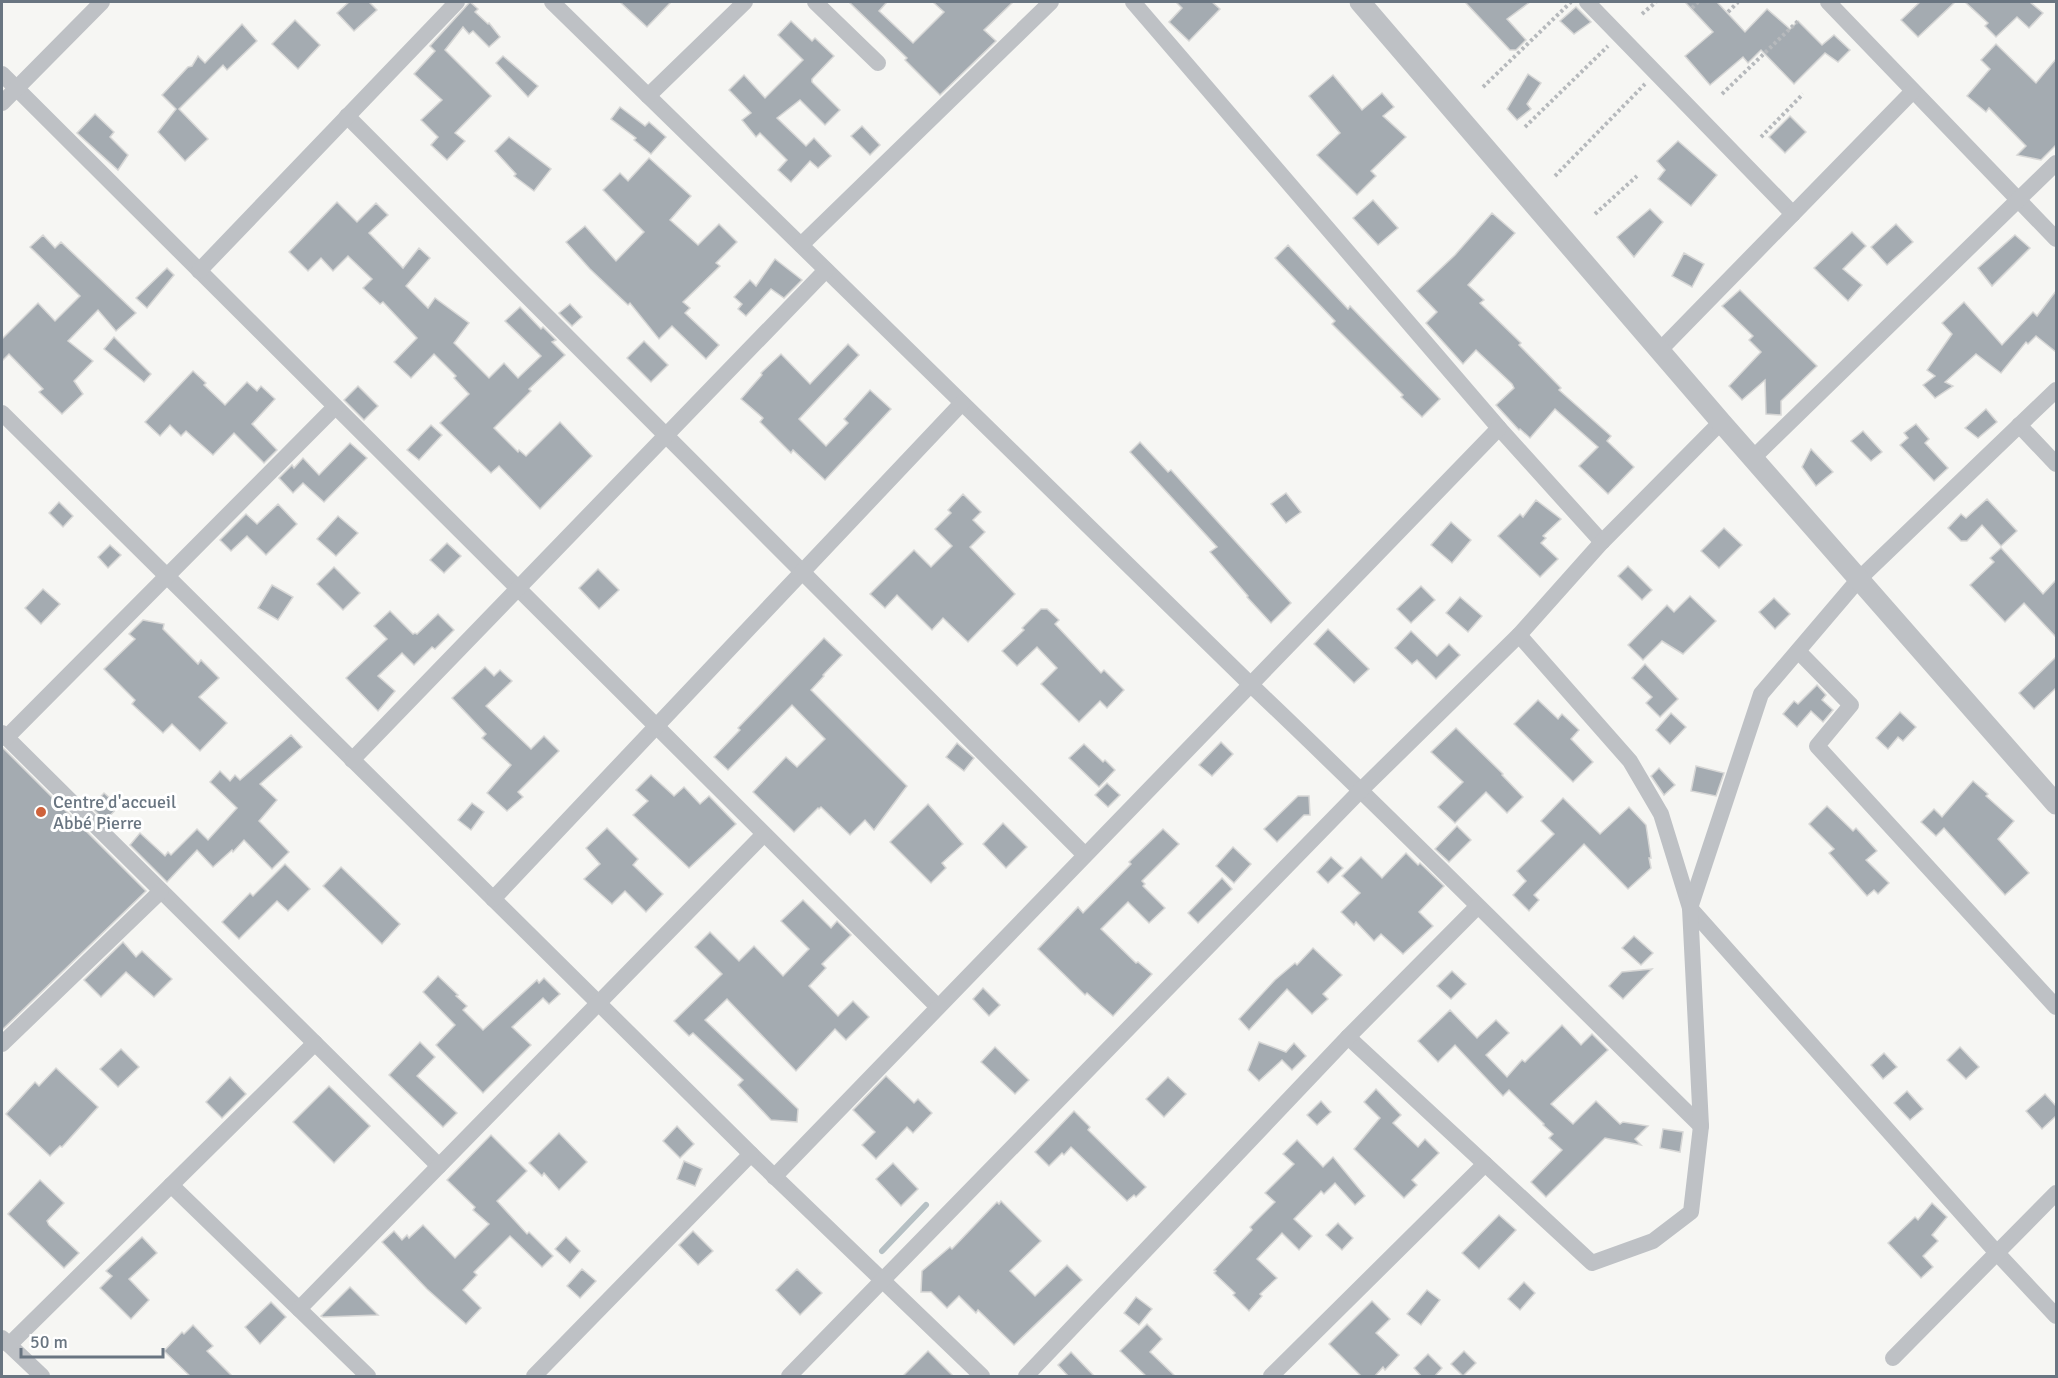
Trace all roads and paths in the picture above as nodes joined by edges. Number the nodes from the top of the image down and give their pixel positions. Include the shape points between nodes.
1 (102, 2) edge
2 (457, 2) edge
3 (552, 2) edge
4 (745, 2) edge
5 (815, 2) edge
6 (1051, 2) edge
7 (1133, 2) edge
8 (1360, 2) edge
9 (1572, 2) edge
10 (1587, 2) edge
11 (1656, 2) edge
12 (1698, 2) edge
13 (1738, 2) edge
14 (1828, 2) edge
15 (1692, 8) dead end
16 (1728, 12) dead end
17 (1642, 14) dead end
18 (1798, 21) dead end
19 (1619, 35) junction
20 (878, 63) dead end
21 (1656, 73) junction
22 (2, 74) edge
23 (1483, 87) dead end
24 (16, 88) junction
25 (1913, 91) junction
26 (1722, 94) dead end
27 (1803, 94) dead end
28 (648, 96) junction
29 (2, 103) edge
30 (347, 116) junction
31 (1525, 127) dead end
32 (1761, 137) dead end
33 (2056, 163) edge
34 (1555, 176) dead end
35 (1637, 176) dead end
36 (2019, 199) junction
37 (1595, 214) dead end
38 (1793, 214) junction
39 (2056, 239) edge
40 (801, 245) junction
41 (826, 270) junction
42 (199, 271) junction
43 (1660, 350) junction
44 (2056, 390) edge
45 (962, 402) junction
46 (335, 407) junction
47 (2, 414) edge
48 (1722, 422) junction
49 (2019, 425) junction
50 (1499, 428) junction
51 (666, 436) junction
52 (1754, 457) junction
53 (2056, 464) edge
54 (1602, 542) junction
55 (802, 572) junction
56 (167, 577) junction
57 (1859, 579) junction
58 (518, 589) junction
59 (1519, 635) junction
60 (1798, 651) junction
61 (1250, 684) junction
62 (656, 726) junction
63 (4, 736) edge
64 (352, 760) junction
65 (1361, 790) junction
66 (2056, 804) edge
67 (764, 834) junction
68 (1085, 855) junction
69 (161, 891) junction
70 (493, 899) junction
71 (1477, 907) junction
72 (1690, 908) junction
73 (598, 1003) junction
74 (938, 1007) junction
75 (2056, 1007) edge
76 (1348, 1037) junction
77 (315, 1043) junction
78 (2, 1044) edge
79 (1701, 1126) junction
80 (751, 1154) junction
81 (1485, 1164) junction
82 (439, 1166) junction
83 (774, 1177) junction
84 (171, 1185) junction
85 (2056, 1193) edge
86 (1997, 1253) junction
87 (883, 1281) junction
88 (299, 1309) junction
89 (2056, 1316) edge
90 (5, 1341) edge
91 (1893, 1358) dead end
92 (42, 1377) edge
93 (368, 1377) edge
94 (534, 1377) edge
95 (789, 1377) edge
96 (981, 1377) edge
97 (1026, 1377) edge
98 (1271, 1377) edge

1 - 24 street
2 - 30 street
3 - 28 street
4 - 28 street
5 - 20 street
6 - 40 street
7 - 50 street
8 - 43 street
9 - 23 path
10 - 19 street
11 - 17 path
12 - 15 path
13 - 16 path
14 - 25 street
18 - 26 path
19 - 21 street
19 - 31 path
21 - 34 path
21 - 38 street
22 - 24 street
24 - 29 street
24 - 42 street
25 - 36 street
25 - 38 street
27 - 32 path
28 - 40 street
30 - 42 street
30 - 51 street
33 - 36 street
35 - 37 path
36 - 39 street
36 - 52 street
38 - 43 street
40 - 41 street
41 - 45 street
41 - 51 street
42 - 46 street
43 - 48 street
44 - 49 street
45 - 55 street
45 - 61 street
46 - 56 street
46 - 58 street
47 - 56 street
48 - 52 street
48 - 54 street
49 - 53 street
49 - 57 street
50 - 54 street
50 - 61 street
51 - 55 street
51 - 58 street
52 - 57 street
54 - 59 street
55 - 62 street
55 - 68 street
56 - 63 street
56 - 64 street
57 - 60 street
57 - 66 street
58 - 62 street
58 - 64 street
59 - 65 street
59 - 72 street via 1630,761 1661,814
60 - 72 street via 1761,694
60 - 75 street via 1851,705 1817,746
61 - 65 street
61 - 68 street
62 - 67 street
62 - 70 street
63 - 69 street
64 - 70 street
65 - 71 street
65 - 87 street
67 - 73 street
67 - 74 street
68 - 74 street
69 - 77 street
69 - 78 street
70 - 73 street
71 - 76 street
71 - 79 street
72 - 79 street
72 - 86 street
73 - 80 street
73 - 82 street
74 - 83 street
76 - 81 street
76 - 97 street
77 - 82 street
77 - 84 street
79 - 81 street via 1691,1212 1653,1241 1592,1263
80 - 83 street
80 - 94 street
81 - 98 street
82 - 88 street
83 - 87 street
84 - 88 street
84 - 90 street
85 - 86 street
86 - 89 street
86 - 91 street
87 - 95 street
87 - 96 street
88 - 93 street
90 - 92 street

